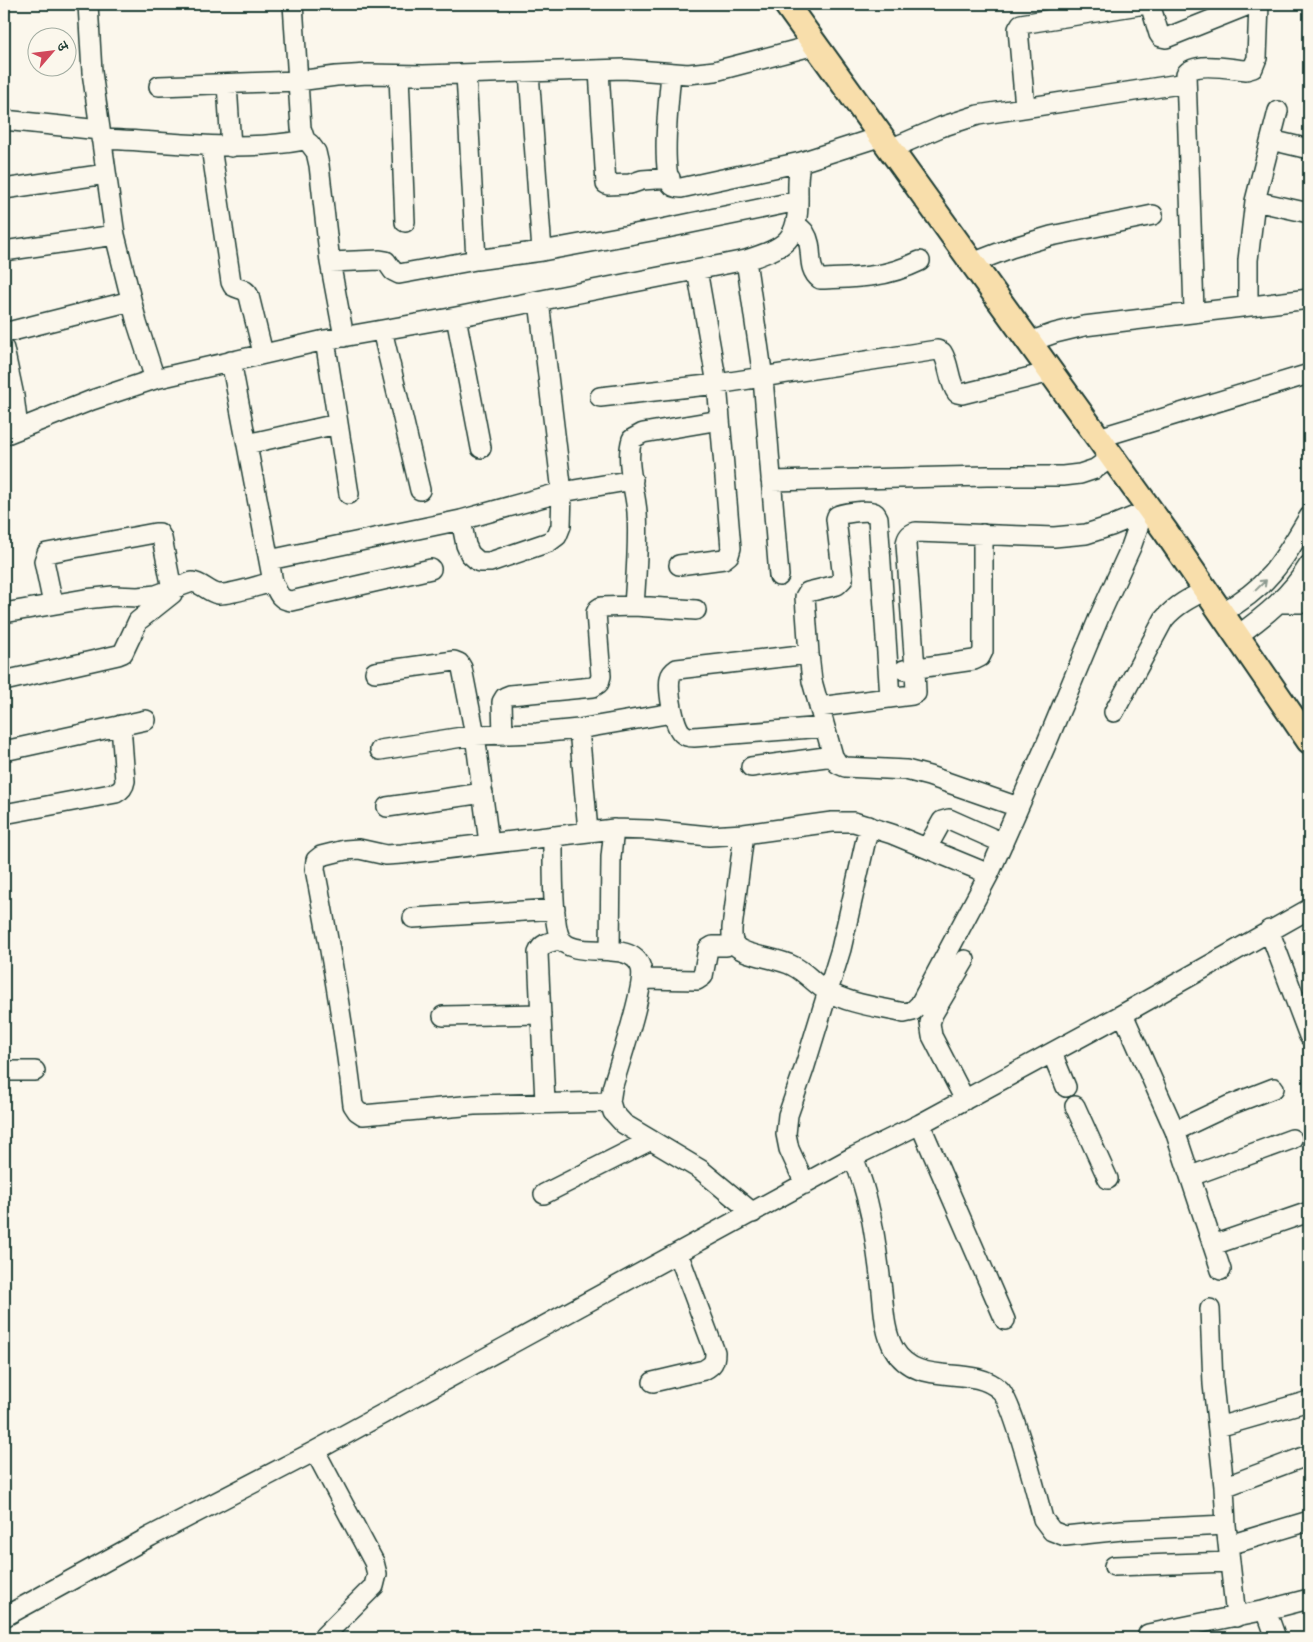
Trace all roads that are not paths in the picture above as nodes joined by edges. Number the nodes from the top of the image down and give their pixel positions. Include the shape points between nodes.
1 (88, 4) edge
2 (293, 4) edge
3 (786, 4) edge
4 (1145, 4) edge
5 (1150, 4) edge
6 (1251, 4) edge
7 (1259, 4) edge
8 (1069, 9) edge
9 (815, 45) junction
10 (599, 71) junction
11 (529, 73) junction
12 (466, 74) junction
13 (671, 74) junction
14 (399, 75) junction
15 (298, 81) junction
16 (1186, 83) junction
17 (227, 84) junction
18 (159, 86) dead end
19 (1025, 107) junction
20 (1278, 111) dead end
21 (4, 120) edge
22 (100, 134) junction
23 (305, 140) junction
24 (1271, 140) junction
25 (886, 142) junction
26 (211, 146) junction
27 (231, 147) junction
28 (1309, 149) edge
29 (801, 162) junction
30 (106, 174) junction
31 (670, 178) junction
32 (4, 188) edge
33 (1255, 201) junction
34 (798, 202) junction
35 (1309, 213) edge
36 (1154, 215) dead end
37 (405, 222) dead end
38 (796, 225) junction
39 (114, 235) junction
40 (542, 250) junction
41 (4, 251) edge
42 (476, 260) junction
43 (746, 260) junction
44 (920, 260) dead end
45 (330, 262) junction
46 (972, 263) junction
47 (697, 270) junction
48 (1309, 299) edge
49 (131, 300) junction
50 (539, 301) junction
51 (1248, 305) junction
52 (1194, 311) junction
53 (456, 317) junction
54 (382, 330) junction
55 (4, 333) edge
56 (344, 337) junction
57 (325, 340) junction
58 (1029, 342) junction
59 (4, 349) edge
60 (263, 354) junction
61 (231, 361) junction
62 (1050, 372) junction
63 (1309, 374) edge
64 (764, 378) junction
65 (155, 379) junction
66 (717, 384) junction
67 (600, 397) dead end
68 (720, 420) junction
69 (337, 424) junction
70 (11, 432) edge
71 (1098, 438) junction
72 (247, 444) junction
73 (481, 448) dead end
74 (1112, 457) junction
75 (633, 480) junction
76 (771, 481) junction
77 (420, 490) dead end
78 (562, 492) junction
79 (349, 494) dead end
80 (1147, 512) junction
81 (1309, 517) edge
82 (461, 520) junction
83 (983, 534) junction
84 (269, 560) junction
85 (679, 565) dead end
86 (1309, 565) edge
87 (431, 570) dead end
88 (778, 576) dead end
89 (273, 582) junction
90 (172, 589) junction
91 (1206, 590) junction
92 (1279, 603) junction
93 (1309, 603) edge
94 (53, 604) junction
95 (634, 606) junction
96 (696, 610) dead end
97 (4, 613) edge
98 (1221, 613) junction
99 (1237, 636) junction
100 (809, 654) junction
101 (915, 668) junction
102 (889, 671) junction
103 (375, 672) dead end
104 (4, 681) edge
105 (890, 698) junction
106 (819, 707) junction
107 (1114, 712) dead end
108 (672, 713) junction
109 (146, 720) dead end
110 (121, 725) junction
111 (824, 727) junction
112 (579, 729) junction
113 (475, 735) junction
114 (504, 735) junction
115 (1309, 741) edge
116 (380, 750) dead end
117 (4, 751) edge
118 (833, 756) junction
119 (751, 768) dead end
120 (483, 792) junction
121 (388, 807) dead end
122 (1018, 807) junction
123 (4, 814) edge
124 (869, 826) junction
125 (614, 829) junction
126 (588, 831) junction
127 (744, 834) junction
128 (553, 836) junction
129 (489, 843) junction
130 (1003, 843) junction
131 (927, 848) junction
132 (989, 874) junction
133 (1309, 908) edge
134 (555, 909) junction
135 (413, 918) dead end
136 (1269, 930) junction
137 (561, 940) junction
138 (732, 940) junction
139 (610, 952) junction
140 (965, 960) dead end
141 (642, 979) junction
142 (828, 992) junction
143 (541, 1014) junction
144 (1123, 1014) junction
145 (443, 1016) dead end
146 (1309, 1036) edge
147 (1052, 1053) junction
148 (4, 1071) edge
149 (35, 1071) dead end
150 (1066, 1087) dead end
151 (1274, 1088) dead end
152 (965, 1100) junction
153 (545, 1102) junction
154 (610, 1102) junction
155 (1075, 1106) dead end
156 (920, 1124) junction
157 (1175, 1131) junction
158 (1292, 1139) dead end
159 (651, 1140) junction
160 (853, 1157) junction
161 (1191, 1176) junction
162 (1108, 1179) dead end
163 (805, 1184) junction
164 (544, 1194) dead end
165 (1309, 1212) edge
166 (753, 1213) junction
167 (1213, 1244) junction
168 (678, 1253) junction
169 (1221, 1270) dead end
170 (1210, 1309) dead end
171 (1005, 1320) dead end
172 (653, 1382) dead end
173 (1309, 1401) edge
174 (1218, 1427) junction
175 (315, 1451) junction
176 (1309, 1455) edge
177 (1224, 1486) junction
178 (1309, 1521) edge
179 (1226, 1525) junction
180 (1229, 1553) junction
181 (1114, 1566) dead end
182 (1309, 1599) edge
183 (1266, 1610) junction
184 (4, 1617) edge
185 (1236, 1617) junction
186 (1148, 1634) dead end
187 (322, 1638) edge
188 (1276, 1638) edge

1 - 22 street
2 - 15 street
3 - 9 main road
4 - 8 street
5 - 6 street via 1159,34 1166,38
7 - 16 street via 1258,58 1253,68 1200,66 1189,70
8 - 19 street via 1026,22 1018,29
9 - 13 street via 715,71
9 - 25 main road
10 - 11 street
10 - 13 street via 640,70
10 - 31 street via 606,184
11 - 12 street
11 - 40 street
12 - 14 street
12 - 42 street
13 - 31 street via 667,132
14 - 15 street via 344,75
14 - 37 street
15 - 17 street
15 - 23 street
16 - 19 street
16 - 52 street
17 - 18 street
17 - 27 street
19 - 25 street via 978,115
20 - 24 street
21 - 22 street
22 - 26 street
22 - 30 street
23 - 27 street
23 - 45 street via 316,152 319,164
24 - 28 street
24 - 33 street
25 - 29 street
25 - 46 main road
26 - 27 street
26 - 60 street via 231,282 249,296
29 - 31 street via 681,188 671,184
29 - 34 street via 797,172
30 - 32 street
30 - 39 street
33 - 35 street
33 - 51 street via 1248,260
34 - 38 street
34 - 40 street
36 - 46 street via 1051,236
38 - 43 street via 791,237 778,249
38 - 44 street via 810,244 812,268 820,279 882,275
39 - 41 street
39 - 49 street
40 - 42 street
42 - 45 street via 399,274 386,261
43 - 47 street
43 - 64 street
45 - 56 street
46 - 58 main road
47 - 50 street
47 - 66 street
48 - 51 street
49 - 55 street
49 - 65 street
50 - 53 street
50 - 78 street
51 - 52 street
52 - 58 street via 1084,326
53 - 54 street
53 - 73 street
54 - 56 street
54 - 77 street
56 - 57 street
57 - 60 street
57 - 69 street
58 - 62 main road
59 - 70 street via 14,396
60 - 61 street
61 - 65 street
61 - 72 street
62 - 64 street via 962,394 953,388 946,357 937,350
62 - 71 main road
63 - 71 street
64 - 66 street
64 - 76 street
65 - 70 street
66 - 67 street
66 - 68 street
68 - 75 street via 643,433 632,439 629,450
68 - 85 street via 731,548 724,559
69 - 72 street
69 - 79 street
71 - 74 main road
72 - 84 street
74 - 76 street via 1095,469 1063,476
74 - 80 main road
75 - 78 street
75 - 95 street via 637,513
76 - 88 street
78 - 82 street
78 - 82 street via 561,526 557,536 537,547 490,562 479,562 470,554
80 - 83 street via 1086,534 1054,537
80 - 91 main road
80 - 122 street
98 -> 81 street via 1262,585 1282,561
82 - 84 street
83 - 101 street via 983,651 980,658
83 - 101 street via 916,532 907,538
84 - 89 street
86 - 92 street
87 - 89 street via 291,602 280,597
89 - 90 street via 217,594 197,582
90 - 94 street via 156,595 113,596
90 - 94 street via 162,538 155,533 47,553 44,561
90 - 104 street via 172,594 138,621 123,653 118,656
91 - 98 main road
91 - 107 street via 1182,603 1164,619
92 - 93 street
92 - 99 street
94 - 97 street
95 - 96 street
95 - 114 street via 598,609 599,683 593,687 505,697 502,702
98 - 99 main road
99 - 115 main road
100 - 102 street via 805,597 808,592 837,585 843,579 837,516 870,511 878,518
100 - 106 street
100 - 108 street via 677,669 670,677
101 - 102 street
101 - 105 street via 916,693
102 - 105 street
103 - 113 street via 454,661 459,663
105 - 106 street
106 - 111 street
108 - 111 street via 677,728 684,736 694,737
108 - 112 street
109 - 110 street
110 - 117 street
110 - 123 street via 126,780 121,790
111 - 118 street
112 - 114 street
112 - 126 street
113 - 114 street
113 - 116 street
113 - 120 street
118 - 119 street
118 - 122 street via 838,764 845,767 906,770
120 - 121 street
120 - 129 street
122 - 130 street
124 - 127 street via 832,822
124 - 131 street
124 - 142 street via 852,906
125 - 126 street
125 - 127 street via 709,836
125 - 139 street
126 - 128 street
127 - 138 street
128 - 129 street
128 - 134 street
129 - 153 street via 394,855 359,848 316,860 353,1105 363,1115
130 - 131 street via 945,819
130 - 132 street
131 - 132 street
132 - 142 street via 920,1004 912,1011 904,1013
133 - 136 street
134 - 135 street
134 - 137 street
136 - 144 street
136 - 146 street
137 - 139 street via 572,947
137 - 143 street via 546,943 538,953
138 - 141 street via 726,946 710,946 701,979
138 - 142 street via 744,952 793,966
139 - 141 street via 626,953 636,959
140 - 152 street via 930,1023 932,1036
141 - 154 street
142 - 163 street via 788,1115 786,1134 789,1149
143 - 145 street
143 - 153 street
144 - 147 street
144 - 157 street
147 - 150 street
147 - 152 street
148 - 149 street
151 - 157 street
152 - 156 street
153 - 154 street
154 - 159 street via 613,1112 624,1124
155 - 162 street
156 - 160 street
156 - 171 street
157 - 161 street
158 - 161 street
159 - 164 street
159 - 166 street via 701,1170
160 - 163 street
160 - 179 street via 868,1198 887,1327 894,1349 908,1365 929,1373 990,1382 1002,1391 1011,1410 1044,1519 1052,1531 1065,1536
161 - 167 street
163 - 166 street
165 - 167 street
166 - 168 street
167 - 169 street
168 - 172 street via 715,1352 715,1360 704,1370
168 - 175 street
170 - 174 street
173 - 174 street
174 - 177 street
175 - 184 street
175 - 187 street via 378,1574 374,1586 364,1598
176 - 177 street
177 - 179 street
178 - 180 street
179 - 180 street
180 - 181 street
180 - 185 street
182 - 183 street
183 - 185 street
183 - 188 street
185 - 186 street

